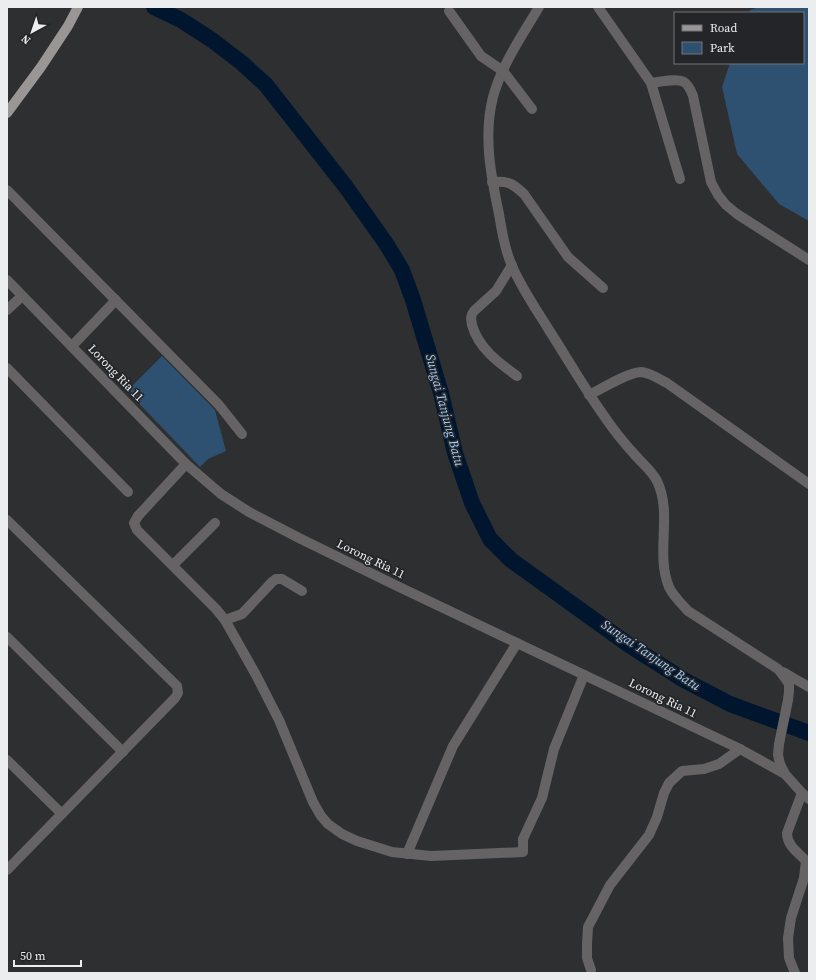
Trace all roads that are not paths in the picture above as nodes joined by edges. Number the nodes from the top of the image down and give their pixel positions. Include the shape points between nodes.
1 (78, 7) edge
2 (539, 7) edge
3 (598, 7) edge
4 (449, 11) dead end
5 (503, 70) junction
6 (651, 83) junction
7 (532, 109) dead end
8 (7, 113) edge
9 (680, 179) dead end
10 (492, 182) junction
11 (7, 190) edge
12 (809, 260) edge
13 (512, 265) junction
14 (7, 280) edge
15 (603, 288) dead end
16 (22, 296) junction
17 (116, 300) junction
18 (7, 310) edge
19 (72, 346) junction
20 (7, 368) edge
21 (517, 376) dead end
22 (589, 395) junction
23 (242, 434) dead end
24 (186, 464) junction
25 (809, 484) edge
26 (128, 492) dead end
27 (7, 520) edge
28 (215, 522) dead end
29 (173, 565) junction
30 (302, 591) dead end
31 (225, 620) junction
32 (7, 637) edge
33 (517, 644) junction
34 (778, 669) junction
35 (584, 675) junction
36 (809, 687) edge
37 (740, 749) junction
38 (123, 752) junction
39 (7, 760) edge
40 (785, 774) junction
41 (805, 796) edge
42 (62, 814) junction
43 (407, 854) junction
44 (7, 870) edge
45 (592, 970) dead end
46 (795, 973) edge

1 - 8 main road via 64,32
2 - 5 street
3 - 6 street
4 - 5 street via 481,56
5 - 7 street
5 - 10 street via 493,98 488,130
6 - 9 street
6 - 12 street via 684,82 690,88 711,182 718,195 737,214
10 - 13 street via 506,251
10 - 15 street via 509,182 524,194 568,257
11 - 17 street
13 - 21 street via 496,291 474,311 471,319 474,331 484,348
13 - 22 street via 529,299
14 - 16 street, Lorong Ria 11
16 - 18 street
16 - 19 street, Lorong Ria 11
17 - 19 street
17 - 23 street via 219,405
19 - 24 street, Lorong Ria 11
20 - 26 street
22 - 25 street via 631,374 652,374
22 - 34 street via 615,432 654,475 658,483 664,503 663,560 670,589 688,611
24 - 29 street via 134,523 137,530
24 - 33 street, Lorong Ria 11 via 221,494 249,512
27 - 38 street via 177,686 178,693 175,698
28 - 29 street
29 - 31 street
30 - 31 street via 282,579 276,579 242,614
31 - 43 street via 276,713 321,816 342,834 357,841
32 - 38 street
33 - 35 street, Lorong Ria 11
33 - 43 street via 453,746
34 - 36 street
34 - 40 street via 789,684 778,755
35 - 37 street, Lorong Ria 11
35 - 43 street via 554,749 542,798 524,839 523,852 431,856
37 - 40 street, Lorong Ria 11
37 - 45 street via 719,764 704,769 682,771 669,782 649,835 610,886 588,928 587,958
38 - 42 street
39 - 42 street
40 - 41 street
41 - 46 street via 787,838 806,861 788,938 789,958
42 - 44 street

